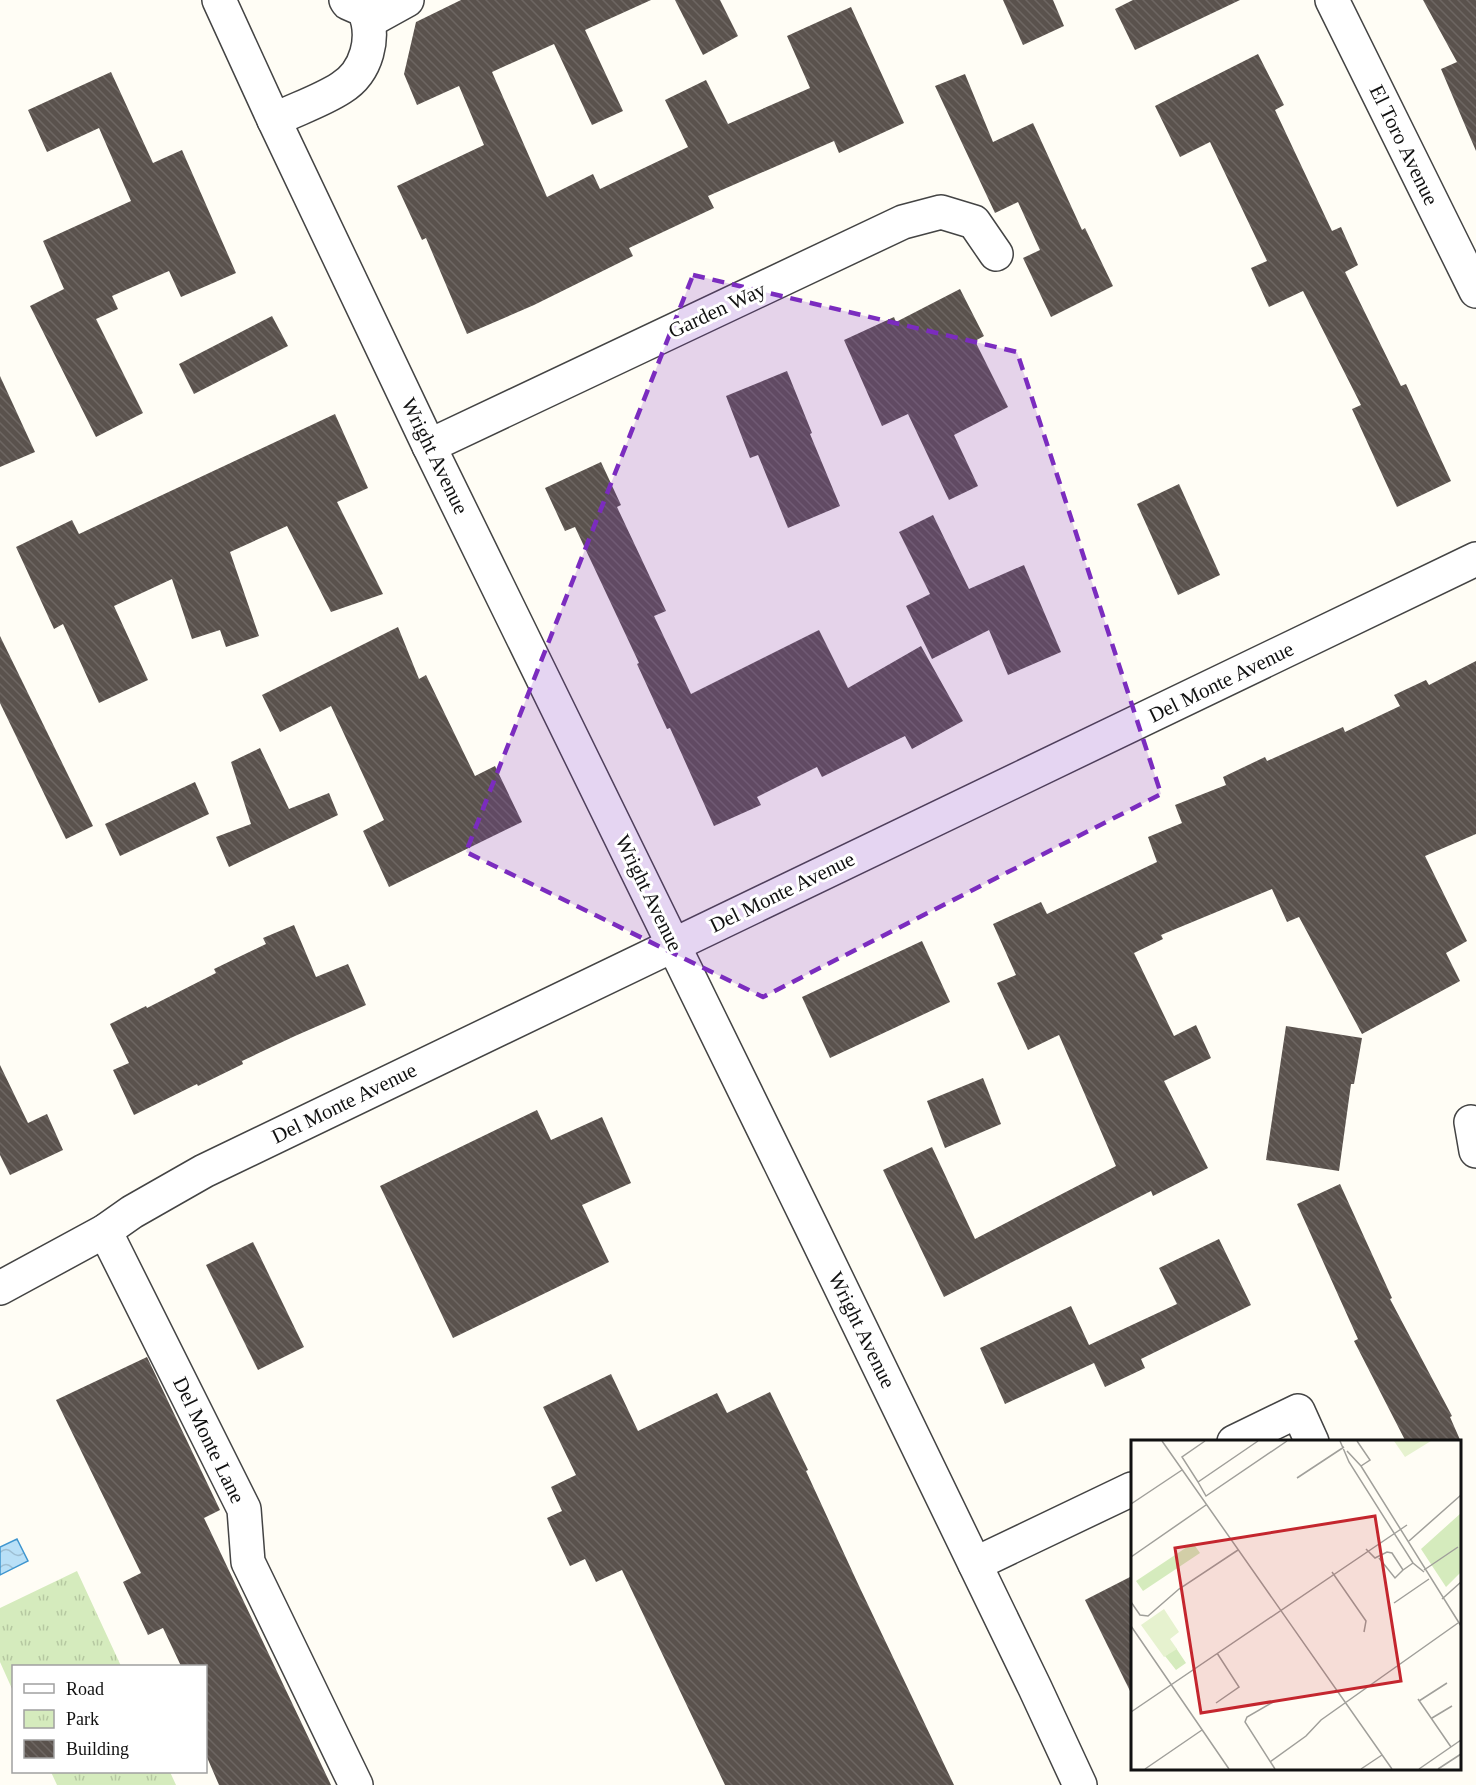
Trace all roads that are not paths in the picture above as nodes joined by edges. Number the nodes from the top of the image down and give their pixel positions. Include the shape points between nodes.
1 (219, 0) edge
2 (408, 0) edge
3 (1332, 0) edge
4 (357, 10) edge
5 (274, 120) junction
6 (996, 254) dead end
7 (1476, 291) edge
8 (429, 446) junction
9 (1476, 560) edge
10 (674, 944) junction
11 (105, 1231) junction
12 (0, 1288) edge
13 (1238, 1440) edge
14 (1311, 1440) edge
15 (1131, 1490) edge
16 (975, 1564) junction
17 (356, 1785) edge
18 (1080, 1785) edge

1 - 5 street, Wright Avenue
2 - 4 street
3 - 7 street, El Toro Avenue
4 - 5 street via 371,40 356,73 343,87
5 - 8 street, Wright Avenue
6 - 8 street, Garden Way via 974,222 941,212 903,222
8 - 10 street, Wright Avenue
9 - 10 street, Del Monte Avenue
10 - 11 street, Del Monte Avenue via 204,1171
10 - 16 street, Wright Avenue
11 - 12 street, Del Monte Avenue
11 - 17 street, Del Monte Lane via 244,1509 248,1562
13 - 14 street via 1298,1411
15 - 16 street
16 - 18 street, Wright Avenue

